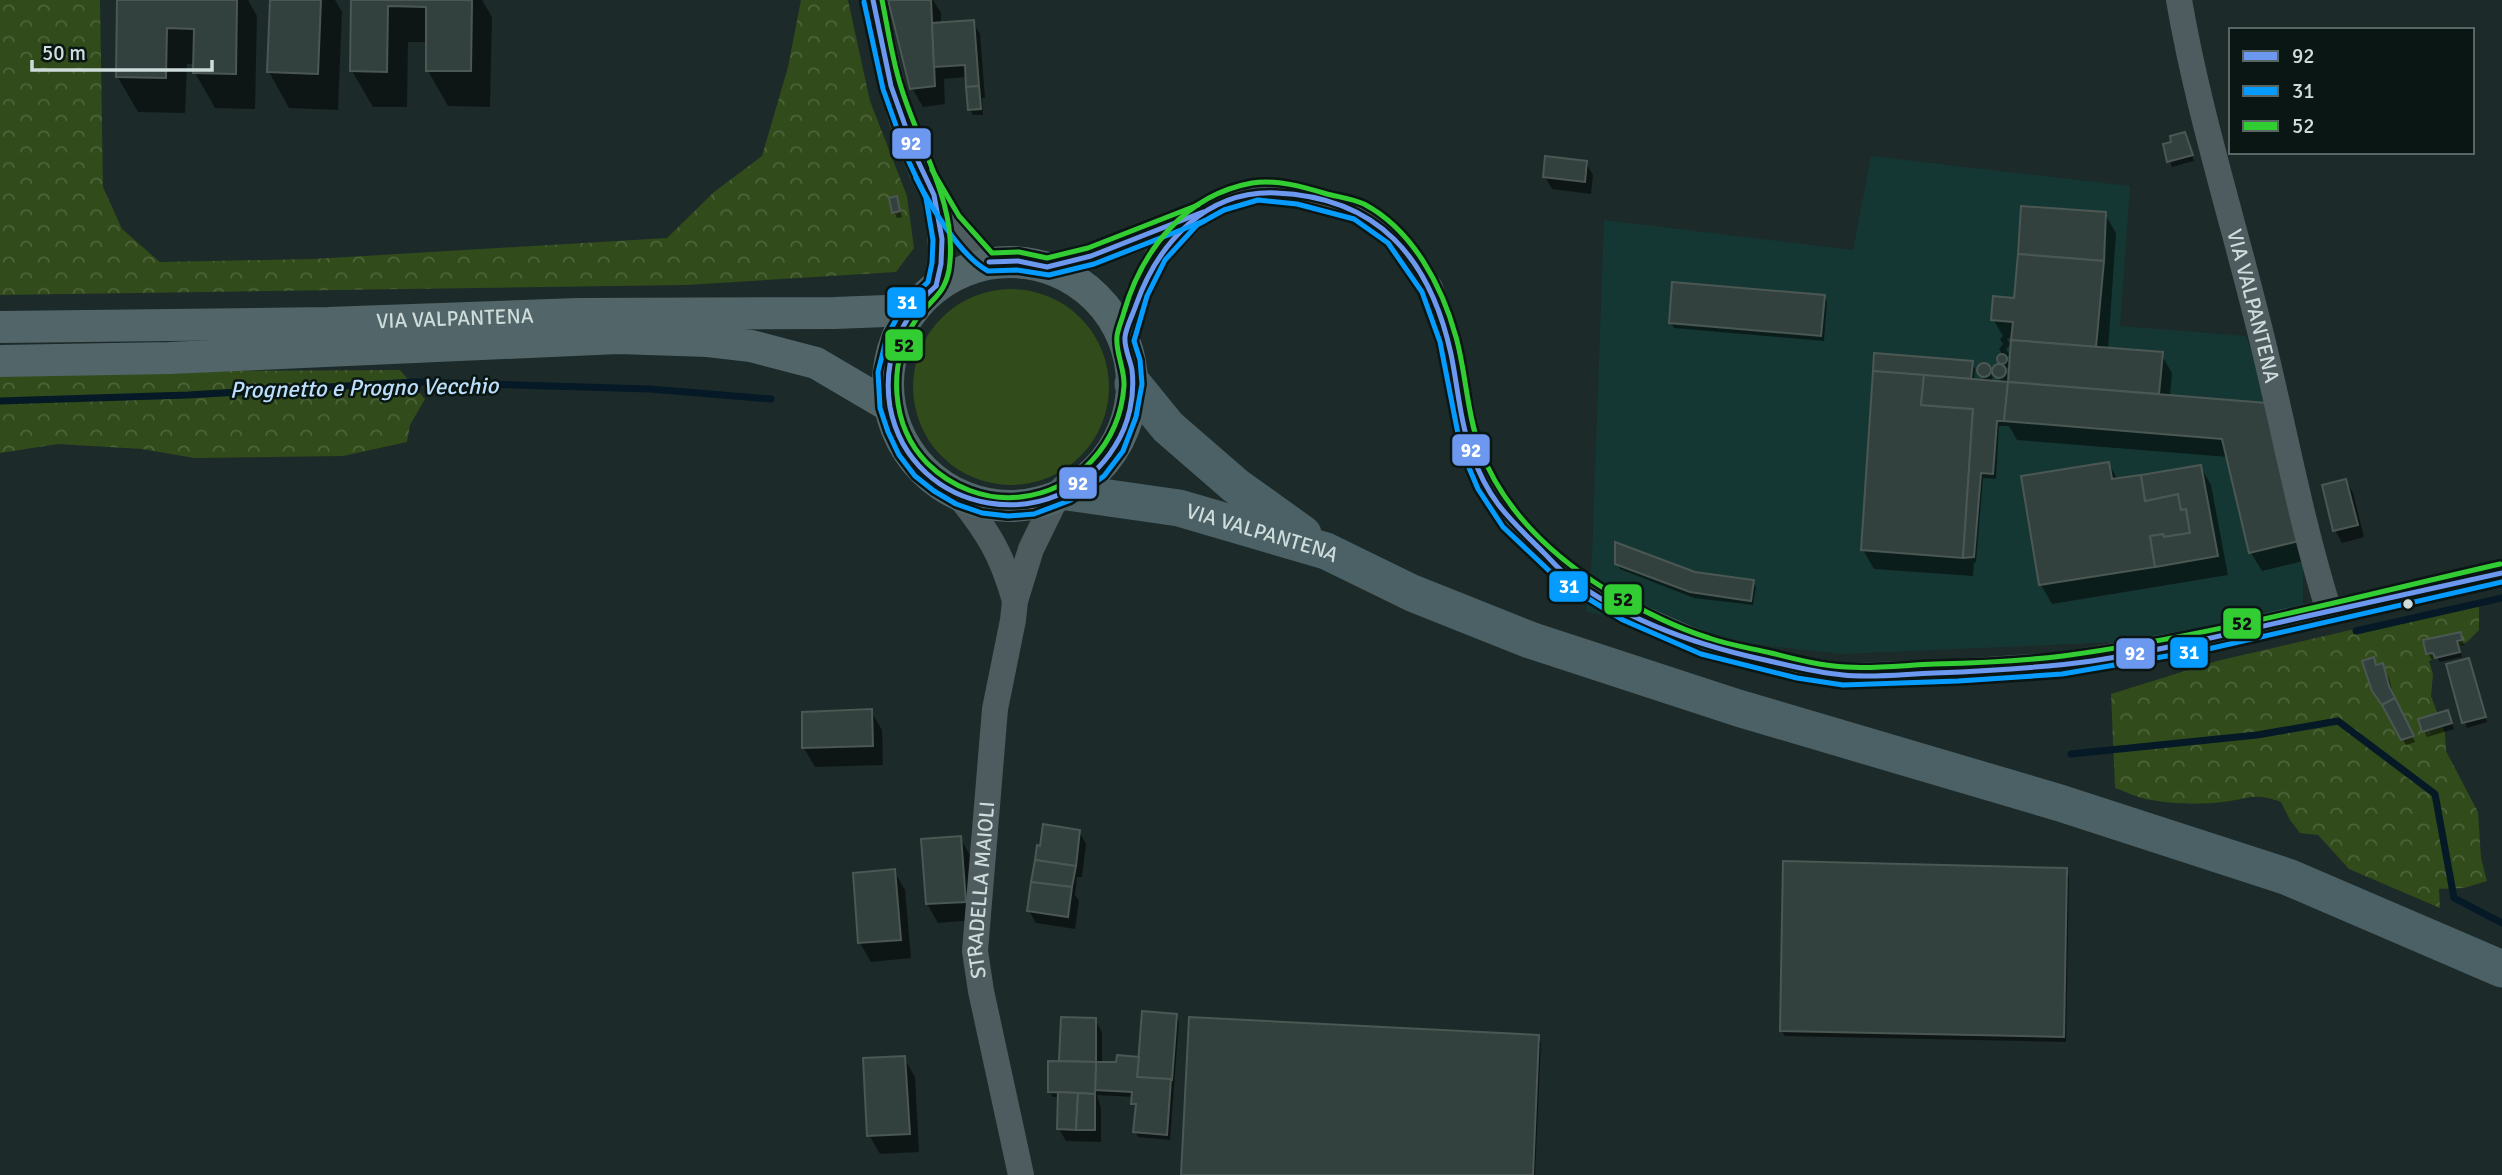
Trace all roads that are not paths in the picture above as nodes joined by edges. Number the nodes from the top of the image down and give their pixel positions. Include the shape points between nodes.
1 (873, 0) edge
2 (2179, 0) edge
3 (934, 195) junction
4 (1192, 218) junction
5 (989, 262) junction
6 (1047, 267) junction
7 (936, 286) junction
8 (912, 310) junction
9 (0, 327) edge
10 (1125, 341) junction
11 (0, 361) edge
12 (1133, 384) junction
13 (889, 406) junction
14 (1062, 495) junction
15 (959, 496) junction
16 (1326, 551) junction
17 (2502, 573) edge
18 (1015, 601) junction
19 (2329, 611) junction
20 (2497, 966) edge
21 (1021, 1175) edge

1 - 3 street via 891,86
2 - 19 street, VIA VALPANTENA via 2204,120
3 - 5 street via 962,236
3 - 7 street via 942,239
4 - 6 street, VIA VALPANTENA via 1091,256
4 - 10 street, VIA VALPANTENA via 1158,255 1139,293
4 - 19 street, VIA VALPANTENA via 1256,191 1299,195 1358,211 1394,237 1430,288 1448,340 1469,446 1486,485 1510,521 1566,575 1627,612 1704,646 1844,676 1958,672 2061,665 2206,640
5 - 6 main road, VIA VALPANTENA
5 - 7 main road, VIA VALPANTENA
6 - 10 main road, VIA VALPANTENA via 1095,295
7 - 8 main road, VIA VALPANTENA
8 - 9 main road, VIA VALPANTENA
8 - 13 main road, VIA VALPANTENA via 895,340 887,372
10 - 12 main road, VIA VALPANTENA
11 - 13 main road, VIA VALPANTENA via 618,338 708,341 751,346 816,363
12 - 14 main road, VIA VALPANTENA via 1128,415 1115,447 1098,470
12 - 16 highway, VIA VALPANTENA via 1168,427 1236,486
13 - 15 main road, VIA VALPANTENA via 901,440 921,469
14 - 15 main road, VIA VALPANTENA via 1008,507
14 - 16 highway, VIA VALPANTENA via 1179,508
14 - 18 street, STRADELLA MAIOLI via 1031,549
15 - 18 street, STRADELLA MAIOLI via 985,528 1006,568
16 - 20 highway via 1412,593 1531,640 2288,877
17 - 19 street, VIA VALPANTENA
18 - 21 street, STRADELLA MAIOLI via 995,709 975,951

